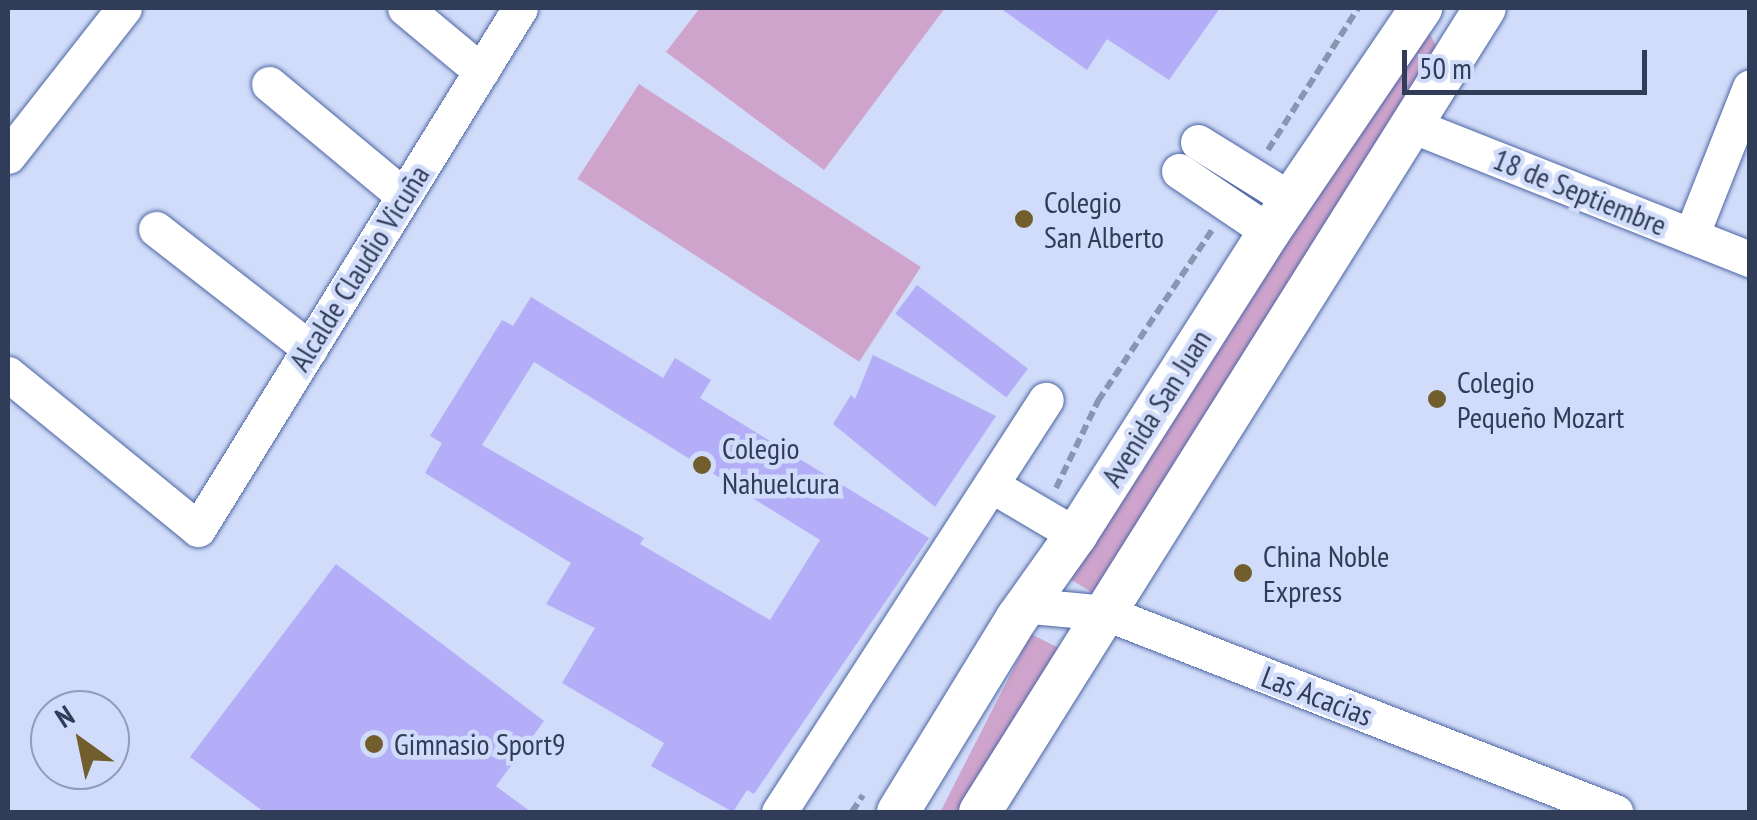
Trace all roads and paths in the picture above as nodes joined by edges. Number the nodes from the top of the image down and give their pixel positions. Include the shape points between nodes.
1 (124, 8) edge
2 (405, 8) edge
3 (520, 8) edge
4 (1358, 8) edge
5 (1421, 8) edge
6 (1485, 8) edge
7 (481, 71) junction
8 (269, 84) dead end
9 (1750, 87) edge
10 (1411, 124) junction
11 (8, 156) edge
12 (1252, 175) junction
13 (404, 196) junction
14 (1230, 206) junction
15 (1279, 215) junction
16 (156, 229) dead end
17 (1692, 236) junction
18 (1750, 259) edge
19 (310, 348) junction
20 (8, 374) edge
21 (1046, 400) dead end
22 (991, 484) junction
23 (1059, 524) junction
24 (1106, 613) junction
25 (1018, 618) junction
26 (884, 797) edge
27 (779, 812) edge
28 (852, 812) edge
29 (980, 812) edge
30 (1615, 812) edge

1 - 11 street
2 - 7 street
3 - 7 street, Alcalde Claudio Vicuña
4 - 12 path
5 - 15 main road, Avenida San Juan
6 - 10 main road
7 - 13 street, Alcalde Claudio Vicuña
8 - 13 street
9 - 17 street
10 - 17 street, 18 de Septiembre
10 - 24 main road
12 - 14 street via 1188,157
12 - 15 street
13 - 19 street, Alcalde Claudio Vicuña
14 - 15 street
14 - 23 path via 1098,401
15 - 23 main road, Avenida San Juan
16 - 19 street
17 - 18 street, 18 de Septiembre
19 - 20 street, Alcalde Claudio Vicuña via 198,529
21 - 22 street
22 - 23 street
22 - 27 street
23 - 25 main road, Avenida San Juan
24 - 25 street, Las Acacias via 1032,606
24 - 29 main road
24 - 30 street, Las Acacias
25 - 26 main road, Avenida San Juan
26 - 28 path

